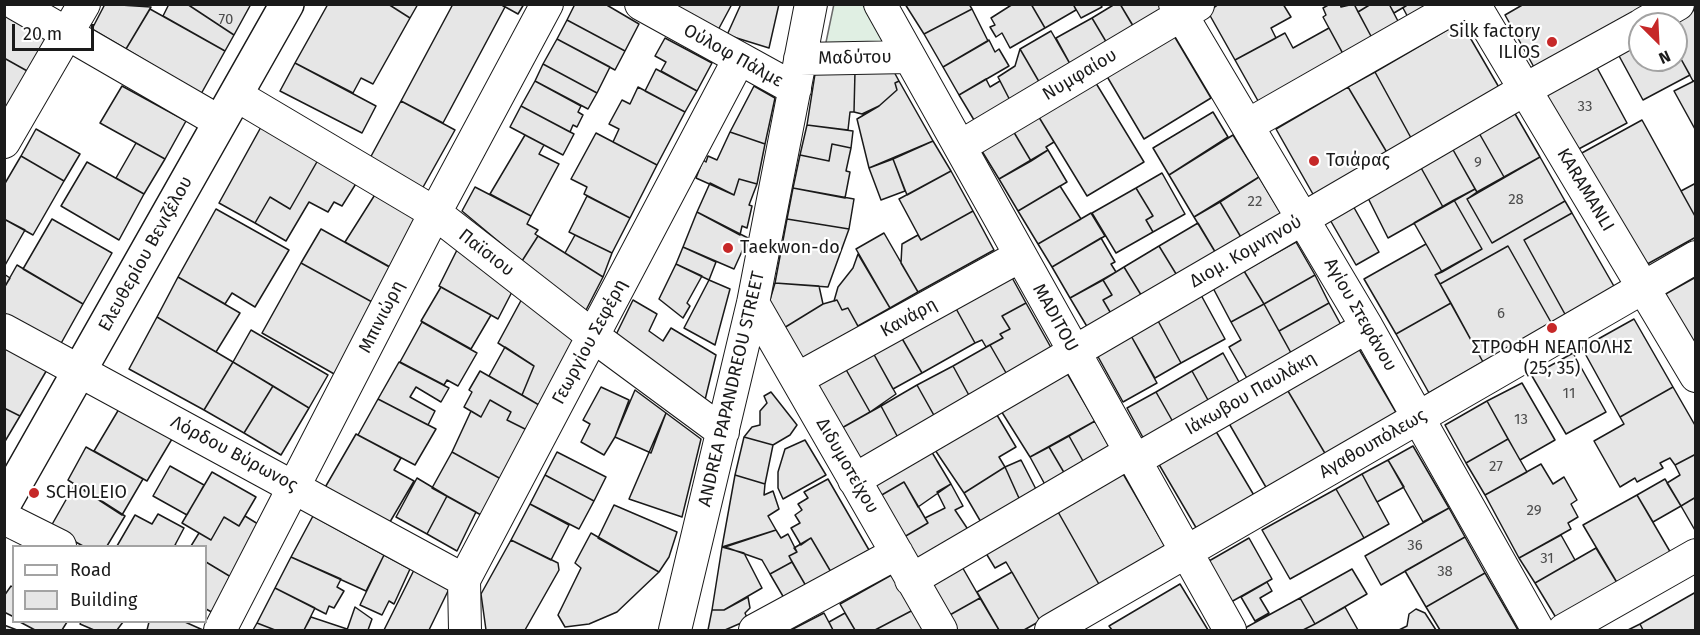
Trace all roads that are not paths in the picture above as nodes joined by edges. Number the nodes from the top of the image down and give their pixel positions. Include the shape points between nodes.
1 (16, 4) edge
2 (84, 4) edge
3 (287, 4) edge
4 (547, 4) edge
5 (641, 4) edge
6 (811, 4) edge
7 (880, 4) edge
8 (1460, 4) edge
9 (1474, 4) edge
10 (1678, 4) edge
11 (1185, 8) edge
12 (1664, 12) edge
13 (1628, 32) edge
14 (67, 34) junction
15 (909, 57) junction
16 (739, 59) junction
17 (800, 59) junction
18 (795, 89) junction
19 (1524, 90) junction
20 (228, 109) junction
21 (1248, 125) junction
22 (4, 142) edge
23 (961, 146) junction
24 (435, 213) junction
25 (1304, 218) junction
26 (1020, 256) junction
27 (1695, 257) edge
28 (1643, 287) junction
29 (753, 303) junction
30 (1367, 327) junction
31 (4, 330) edge
32 (593, 336) junction
33 (1074, 352) junction
34 (80, 372) junction
35 (1695, 376) edge
36 (797, 379) junction
37 (1419, 417) junction
38 (723, 432) junction
39 (1132, 456) junction
40 (854, 480) junction
41 (295, 487) junction
42 (4, 504) edge
43 (4, 518) edge
44 (58, 545) edge
45 (1185, 552) junction
46 (1695, 555) edge
47 (904, 566) junction
48 (464, 580) junction
49 (207, 622) edge
50 (220, 630) edge
51 (465, 630) edge
52 (675, 630) edge
53 (755, 630) edge
54 (941, 630) edge
55 (1051, 630) edge
56 (1230, 630) edge
57 (1538, 630) edge
58 (1564, 630) edge

1 - 14 street, Παϊσιου
2 - 14 street
3 - 20 main road, Ελευθερίου Βενιζέλου
4 - 24 street, Μπινιώρη
5 - 16 street, Ούλοφ Πάλμε
6 - 17 street, ANDREA PAPANDREOU STREET
7 - 15 street, MADITOU
8 - 21 street
9 - 19 street, KARAMANLI
10 - 12 street, Διομ. Κομνηνού
11 - 21 street, Αγίου Στεφάνου
11 - 23 street, Νυμφαίου
13 - 19 street, Διομ. Κομνηνού
14 - 20 street, Παϊσιου
14 - 22 street
15 - 17 street, Μαδύτου
15 - 23 street, MADITOU
16 - 18 street, Ούλοφ Πάλμε
16 - 32 street, Γεωργίου Σεφέρη
17 - 18 street, ANDREA PAPANDREOU STREET
18 - 29 street, ANDREA PAPANDREOU STREET
19 - 25 street, Διομ. Κομνηνού
19 - 28 street, KARAMANLI
20 - 24 street, Παϊσιου
20 - 34 main road, Ελευθερίου Βενιζέλου
21 - 25 street, Αγίου Στεφάνου
23 - 26 street, MADITOU
24 - 32 street, Παϊσιου
24 - 41 street, Μπινιώρη
25 - 30 street, Αγίου Στεφάνου
25 - 33 street, Διομ. Κομνηνού
26 - 33 street, MADITOU
26 - 36 street, Κανάρη
27 - 28 street, Αγαθουπόλεως
28 - 35 street, KARAMANLI
28 - 37 street, Αγαθουπόλεως
29 - 36 street, Διδυμοτείχου
29 - 38 street, ANDREA PAPANDREOU STREET
30 - 37 street, Αγίου Στεφάνου
30 - 39 street, Ιάκωβου Παυλάκη
31 - 34 street, Λόρδου Βύρωνος
32 - 38 street, Παϊσιου
32 - 48 street, Γεωργίου Σεφέρη
33 - 39 street, MADITOU
33 - 40 street, Διομ. Κομνηνού
34 - 41 street, Λόρδου Βύρωνος
34 - 42 main road, Ελευθερίου Βενιζέλου
36 - 40 street, Διδυμοτείχου
37 - 45 street, Αγαθουπόλεως
37 - 57 street, Αγίου Στεφάνου
38 - 52 street, ANDREA PAPANDREOU STREET
39 - 45 street, MADITOU
39 - 47 street, Ιάκωβου Παυλάκη
40 - 47 street, Διδυμοτείχου
41 - 48 street, Λόρδου Βύρωνος
41 - 50 street, Μπινιώρη
43 - 44 street
45 - 55 street, Αγαθουπόλεως
45 - 56 street, MADITOU
46 - 58 street
47 - 53 street, Ιάκωβου Παυλάκη
47 - 54 street, Διδυμοτείχου
48 - 51 street, Γεωργίου Σεφέρη
49 - 50 street

